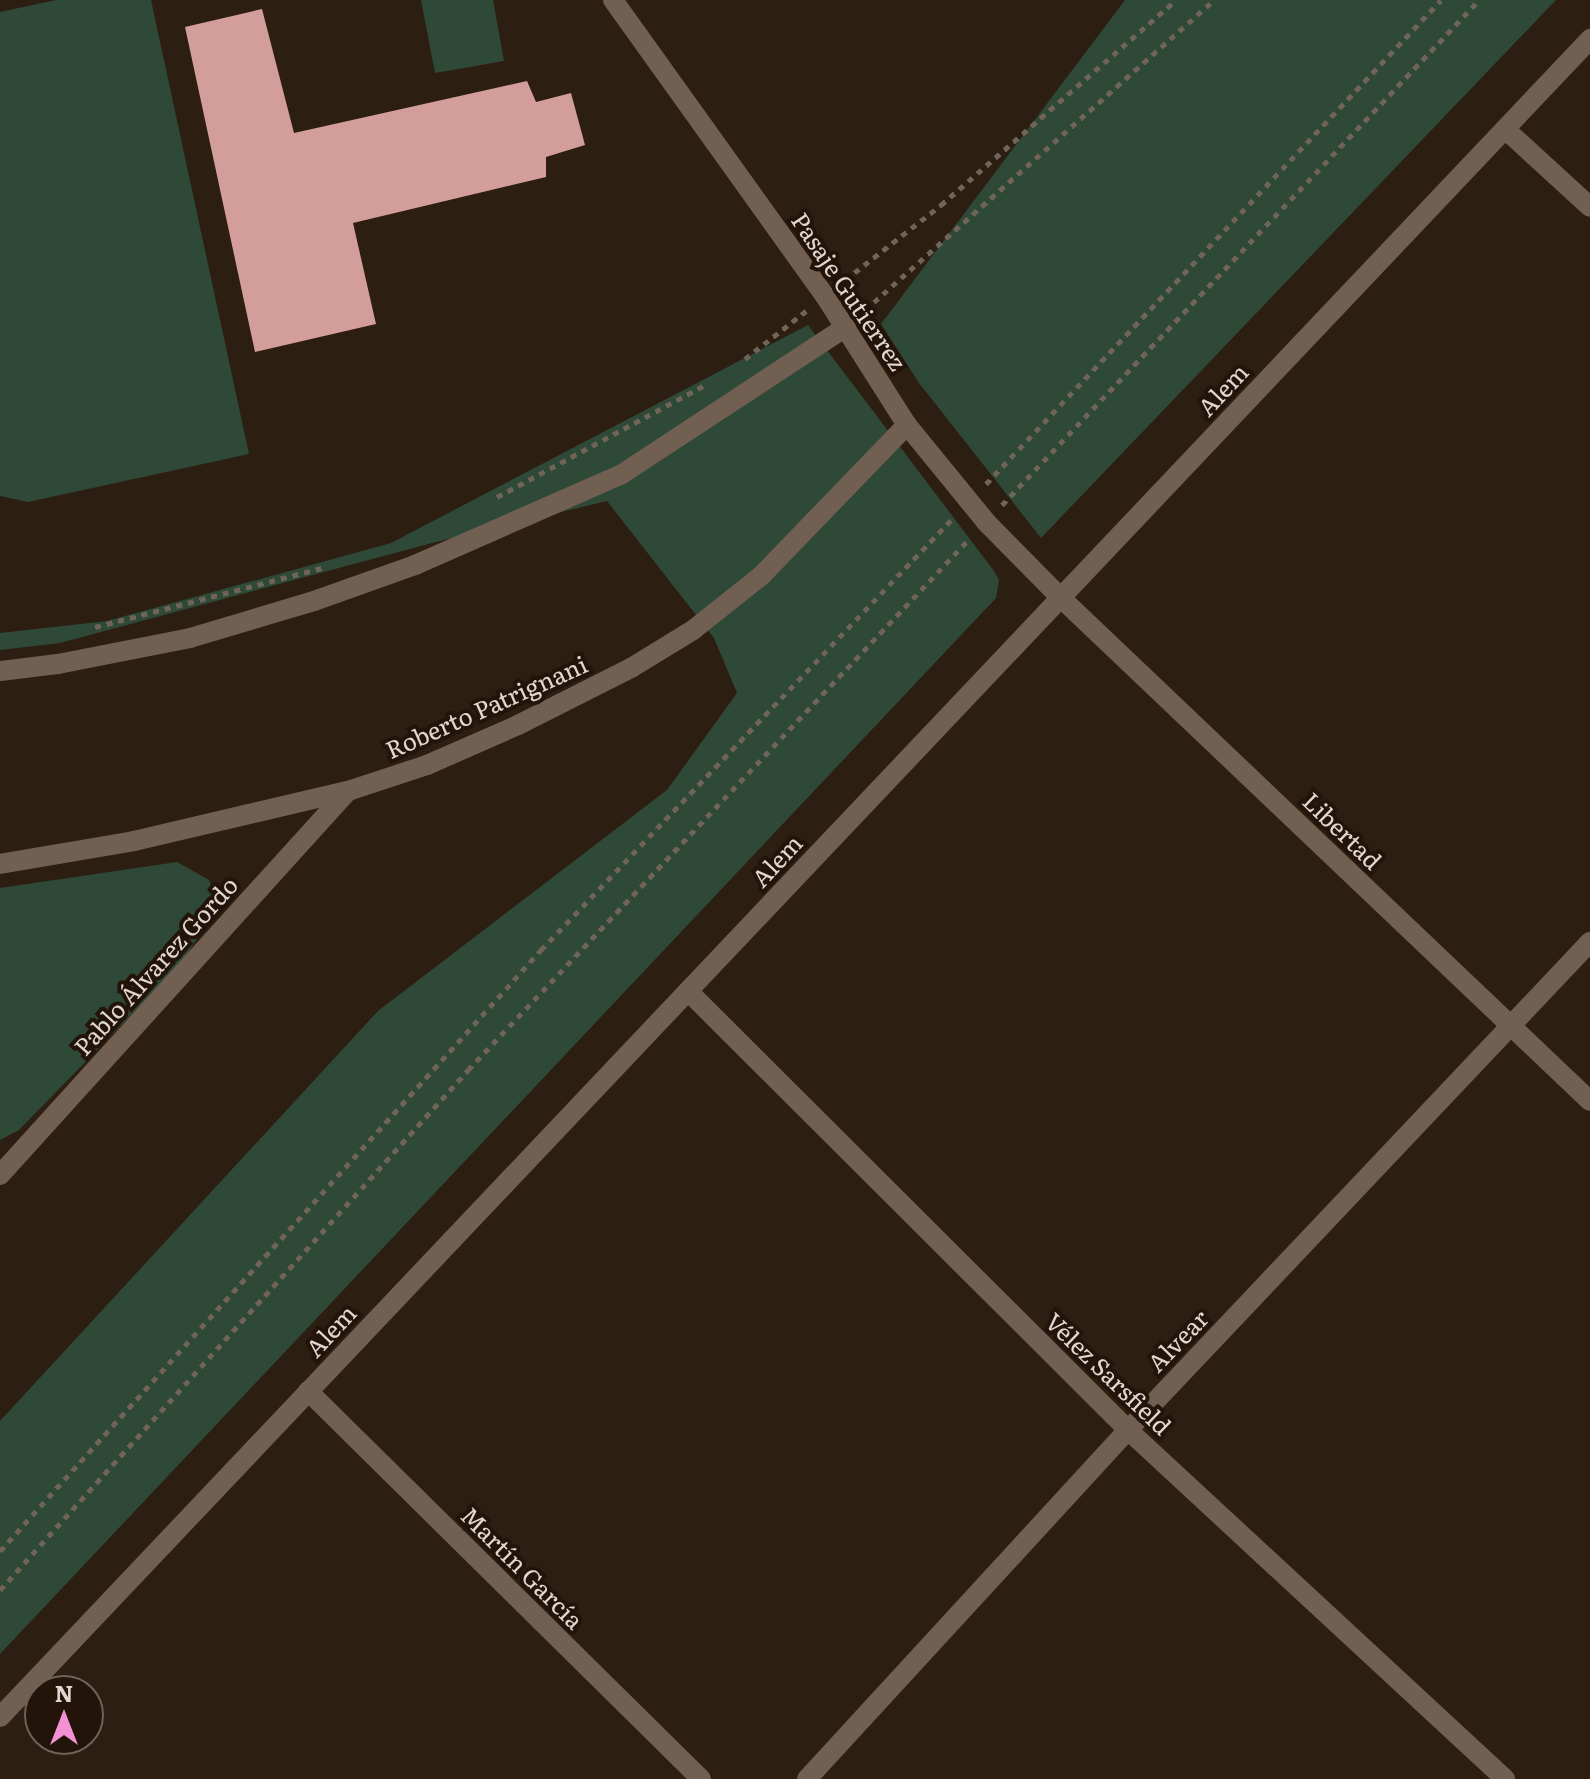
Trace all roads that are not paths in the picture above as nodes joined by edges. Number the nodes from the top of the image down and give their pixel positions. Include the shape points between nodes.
1 (613, 0) edge
2 (1590, 39) edge
3 (1505, 129) junction
4 (1590, 207) edge
5 (846, 327) junction
6 (907, 425) junction
7 (1060, 597) junction
8 (0, 671) edge
9 (348, 791) junction
10 (0, 864) edge
11 (1590, 942) edge
12 (688, 991) junction
13 (1511, 1027) junction
14 (1590, 1101) edge
15 (0, 1175) edge
16 (308, 1391) junction
17 (1128, 1430) junction
18 (0, 1717) edge
19 (701, 1779) edge
20 (807, 1779) edge
21 (1505, 1779) edge

1 - 5 street, Pasaje Gutierrez
2 - 3 street, Alem
3 - 4 street
3 - 7 street, Alem
5 - 6 street, Pasaje Gutierrez
5 - 8 street via 622,474 415,565 190,638
6 - 7 street, Pasaje Gutierrez via 986,522
6 - 9 street, Roberto Patrignani via 761,576 693,630 518,725 427,765
7 - 12 street, Alem
7 - 13 street, Libertad
9 - 10 street, Roberto Patrignani via 134,841
9 - 15 street, Pablo Álvarez Gordo
11 - 13 street, Alvear
12 - 16 street, Alem
12 - 17 street, Vélez Sarsfield
13 - 14 street, Libertad
13 - 17 street, Alvear
16 - 18 street, Alem
16 - 19 street, Martín García
17 - 20 street, Alvear
17 - 21 street, Vélez Sarsfield

